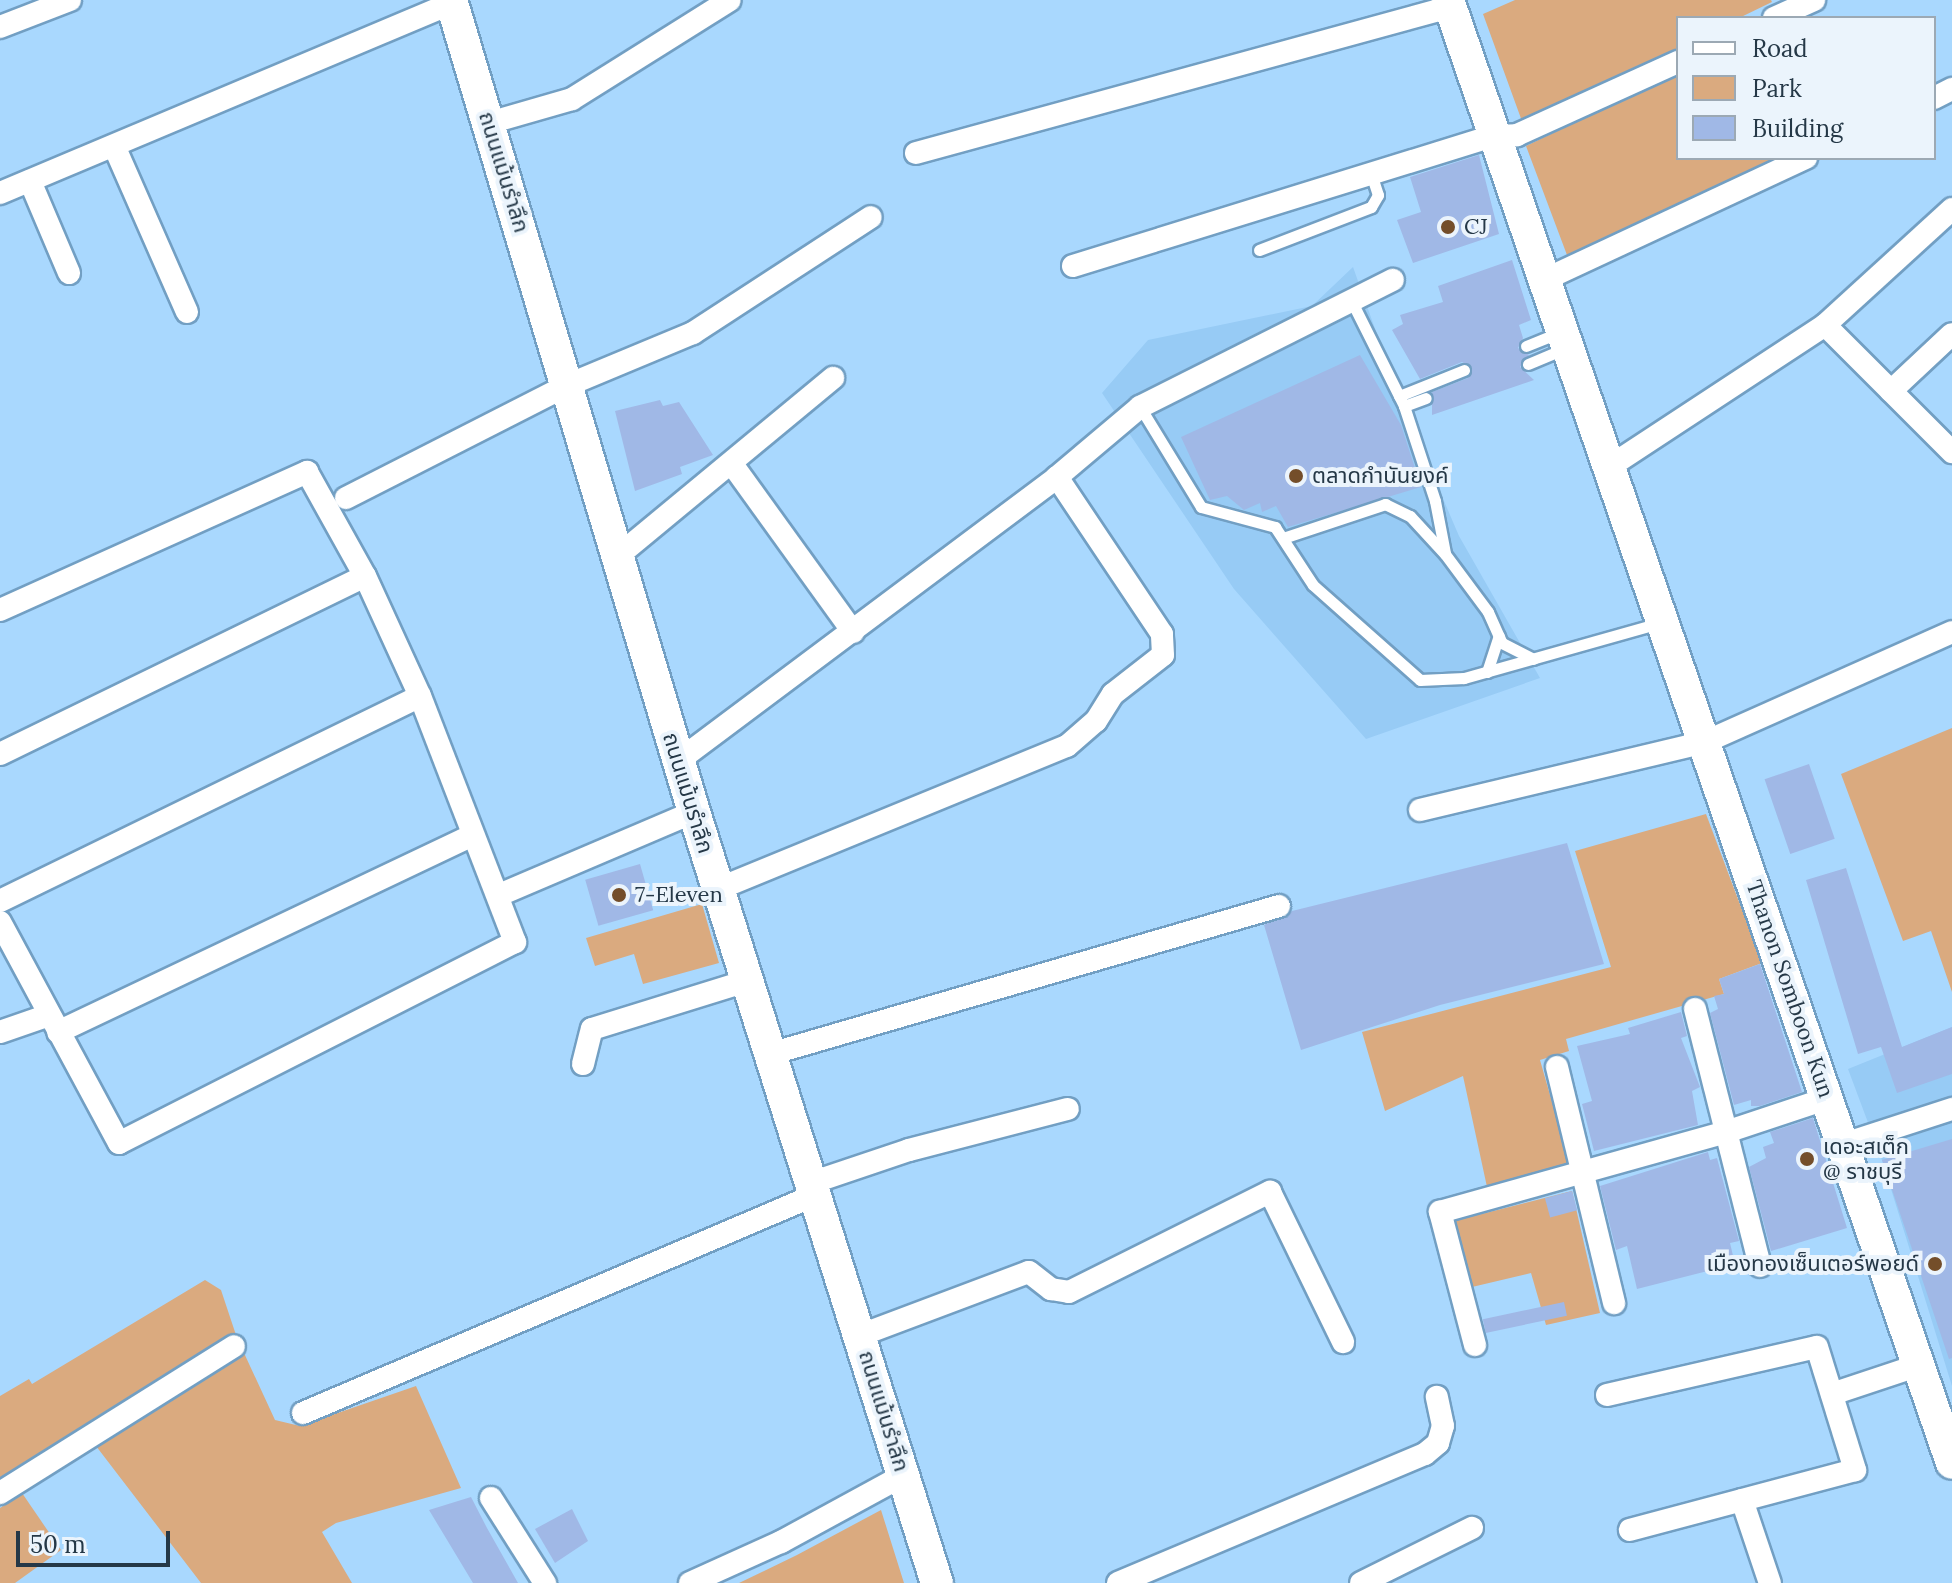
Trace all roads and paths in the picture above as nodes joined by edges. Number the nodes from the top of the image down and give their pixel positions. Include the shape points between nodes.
1 (70, 0) edge
2 (730, 0) edge
3 (1814, 0) edge
4 (452, 2) edge
5 (1449, 4) edge
6 (1778, 16) edge
7 (0, 27) edge
8 (1676, 63) edge
9 (489, 123) junction
10 (1494, 136) junction
11 (115, 148) junction
12 (916, 153) dead end
13 (1802, 160) edge
14 (1372, 177) junction
15 (30, 181) junction
16 (0, 193) edge
17 (1952, 209) edge
18 (871, 217) dead end
19 (1259, 250) dead end
20 (1073, 266) dead end
21 (69, 273) dead end
22 (1546, 279) junction
23 (1393, 280) dead end
24 (1351, 300) junction
25 (187, 312) dead end
26 (1825, 325) junction
27 (1952, 334) edge
28 (1567, 339) junction
29 (1526, 346) dead end
30 (1528, 364) dead end
31 (1464, 370) dead end
32 (833, 378) dead end
33 (568, 385) junction
34 (1891, 391) junction
35 (1426, 398) dead end
36 (1402, 401) junction
37 (1140, 407) junction
38 (1952, 452) edge
39 (732, 464) junction
40 (1612, 465) junction
41 (1057, 477) junction
42 (346, 498) dead end
43 (1283, 538) junction
44 (1445, 554) junction
45 (619, 555) junction
46 (365, 576) junction
47 (0, 610) edge
48 (1665, 622) junction
49 (853, 632) junction
50 (1952, 632) edge
51 (1499, 636) junction
52 (1533, 659) junction
53 (1487, 672) junction
54 (420, 696) junction
55 (1705, 742) junction
56 (0, 754) edge
57 (678, 761) junction
58 (1420, 810) dead end
59 (694, 812) junction
60 (473, 835) junction
61 (718, 889) junction
62 (499, 895) junction
63 (0, 901) edge
64 (1279, 906) dead end
65 (0, 922) edge
66 (747, 981) junction
67 (1695, 1009) dead end
68 (53, 1023) junction
69 (0, 1032) edge
70 (770, 1054) junction
71 (583, 1064) dead end
72 (1557, 1067) dead end
73 (1828, 1098) junction
74 (1068, 1109) dead end
75 (1952, 1109) edge
76 (1726, 1132) junction
77 (1844, 1144) junction
78 (1582, 1173) junction
79 (813, 1189) junction
80 (1760, 1266) dead end
81 (1614, 1303) dead end
82 (861, 1335) junction
83 (1343, 1342) dead end
84 (1475, 1345) dead end
85 (234, 1346) dead end
86 (1919, 1365) junction
87 (1832, 1394) junction
88 (1607, 1395) dead end
89 (1437, 1397) dead end
90 (303, 1413) dead end
91 (1951, 1455) edge
92 (904, 1475) junction
93 (0, 1493) edge
94 (491, 1498) dead end
95 (1742, 1500) junction
96 (1472, 1528) dead end
97 (1630, 1530) dead end
98 (545, 1583) edge
99 (690, 1583) edge
100 (937, 1583) edge
101 (1118, 1583) edge
102 (1361, 1583) edge
103 (1770, 1583) edge

1 - 7 street
2 - 9 street via 572,99
3 - 6 street
4 - 9 street, ถนนแม้นรำลึก
4 - 11 street
5 - 10 street, Thanon Somboon Kun
5 - 12 street
8 - 10 street via 1517,135
9 - 33 street, ถนนแม้นรำลึก
10 - 14 street
10 - 22 street, Thanon Somboon Kun
11 - 15 street
11 - 25 street
13 - 22 street
14 - 19 lane via 1378,195 1371,207
14 - 20 street
15 - 16 street
15 - 21 street
17 - 26 street
18 - 33 street via 693,333
22 - 28 street, Thanon Somboon Kun
23 - 24 street
24 - 36 lane
24 - 37 street
26 - 34 street
26 - 40 street
27 - 34 street
28 - 29 lane
28 - 30 lane
28 - 40 street, Thanon Somboon Kun
31 - 36 lane
32 - 39 street
33 - 42 street
33 - 45 street, ถนนแม้นรำลึก
34 - 38 street
35 - 36 lane
36 - 44 lane via 1435,501
37 - 41 street
37 - 43 lane via 1201,507 1275,527
39 - 45 street
39 - 49 street
40 - 48 street, Thanon Somboon Kun
41 - 49 street
41 - 61 street via 1162,634 1163,655 1113,694 1096,721 1067,746
43 - 44 lane via 1385,504 1410,516
43 - 53 lane via 1313,585 1420,680
44 - 51 lane via 1488,612
45 - 57 street, ถนนแม้นรำลึก
46 - 47 street via 307,472
46 - 54 street
46 - 56 street
48 - 52 lane
48 - 55 street, Thanon Somboon Kun
49 - 57 street
50 - 55 street
51 - 52 lane via 1502,643
51 - 53 lane
52 - 53 lane
54 - 60 street
54 - 63 street
55 - 58 street
55 - 73 street, Thanon Somboon Kun
57 - 59 street, ถนนแม้นรำลึก
59 - 61 street, ถนนแม้นรำลึก
59 - 62 street
60 - 62 street
60 - 68 street
61 - 66 street, ถนนแม้นรำลึก
62 - 68 street via 515,942 119,1143
64 - 70 street
65 - 68 street
66 - 70 street, ถนนแม้นรำลึก
66 - 71 street via 592,1029
67 - 76 street
68 - 69 street
70 - 79 street, ถนนแม้นรำลึก
72 - 78 street
73 - 76 street
73 - 77 street, Thanon Somboon Kun
74 - 79 street via 909,1150
75 - 77 street
76 - 78 street
76 - 80 street
77 - 86 street, Thanon Somboon Kun
78 - 81 street
78 - 84 street via 1440,1212
79 - 82 street, ถนนแม้นรำลึก
79 - 90 street
82 - 83 street via 1029,1272 1051,1289 1069,1292 1270,1192
82 - 92 street, ถนนแม้นรำลึก
85 - 93 street
86 - 87 street
86 - 91 street, Thanon Somboon Kun
87 - 88 street via 1817,1347
87 - 95 street via 1855,1470
89 - 101 street via 1443,1426 1438,1443 1425,1454
92 - 99 street via 781,1542
92 - 100 street, ถนนแม้นรำลึก
94 - 98 street
95 - 97 street
95 - 103 street
96 - 102 street

